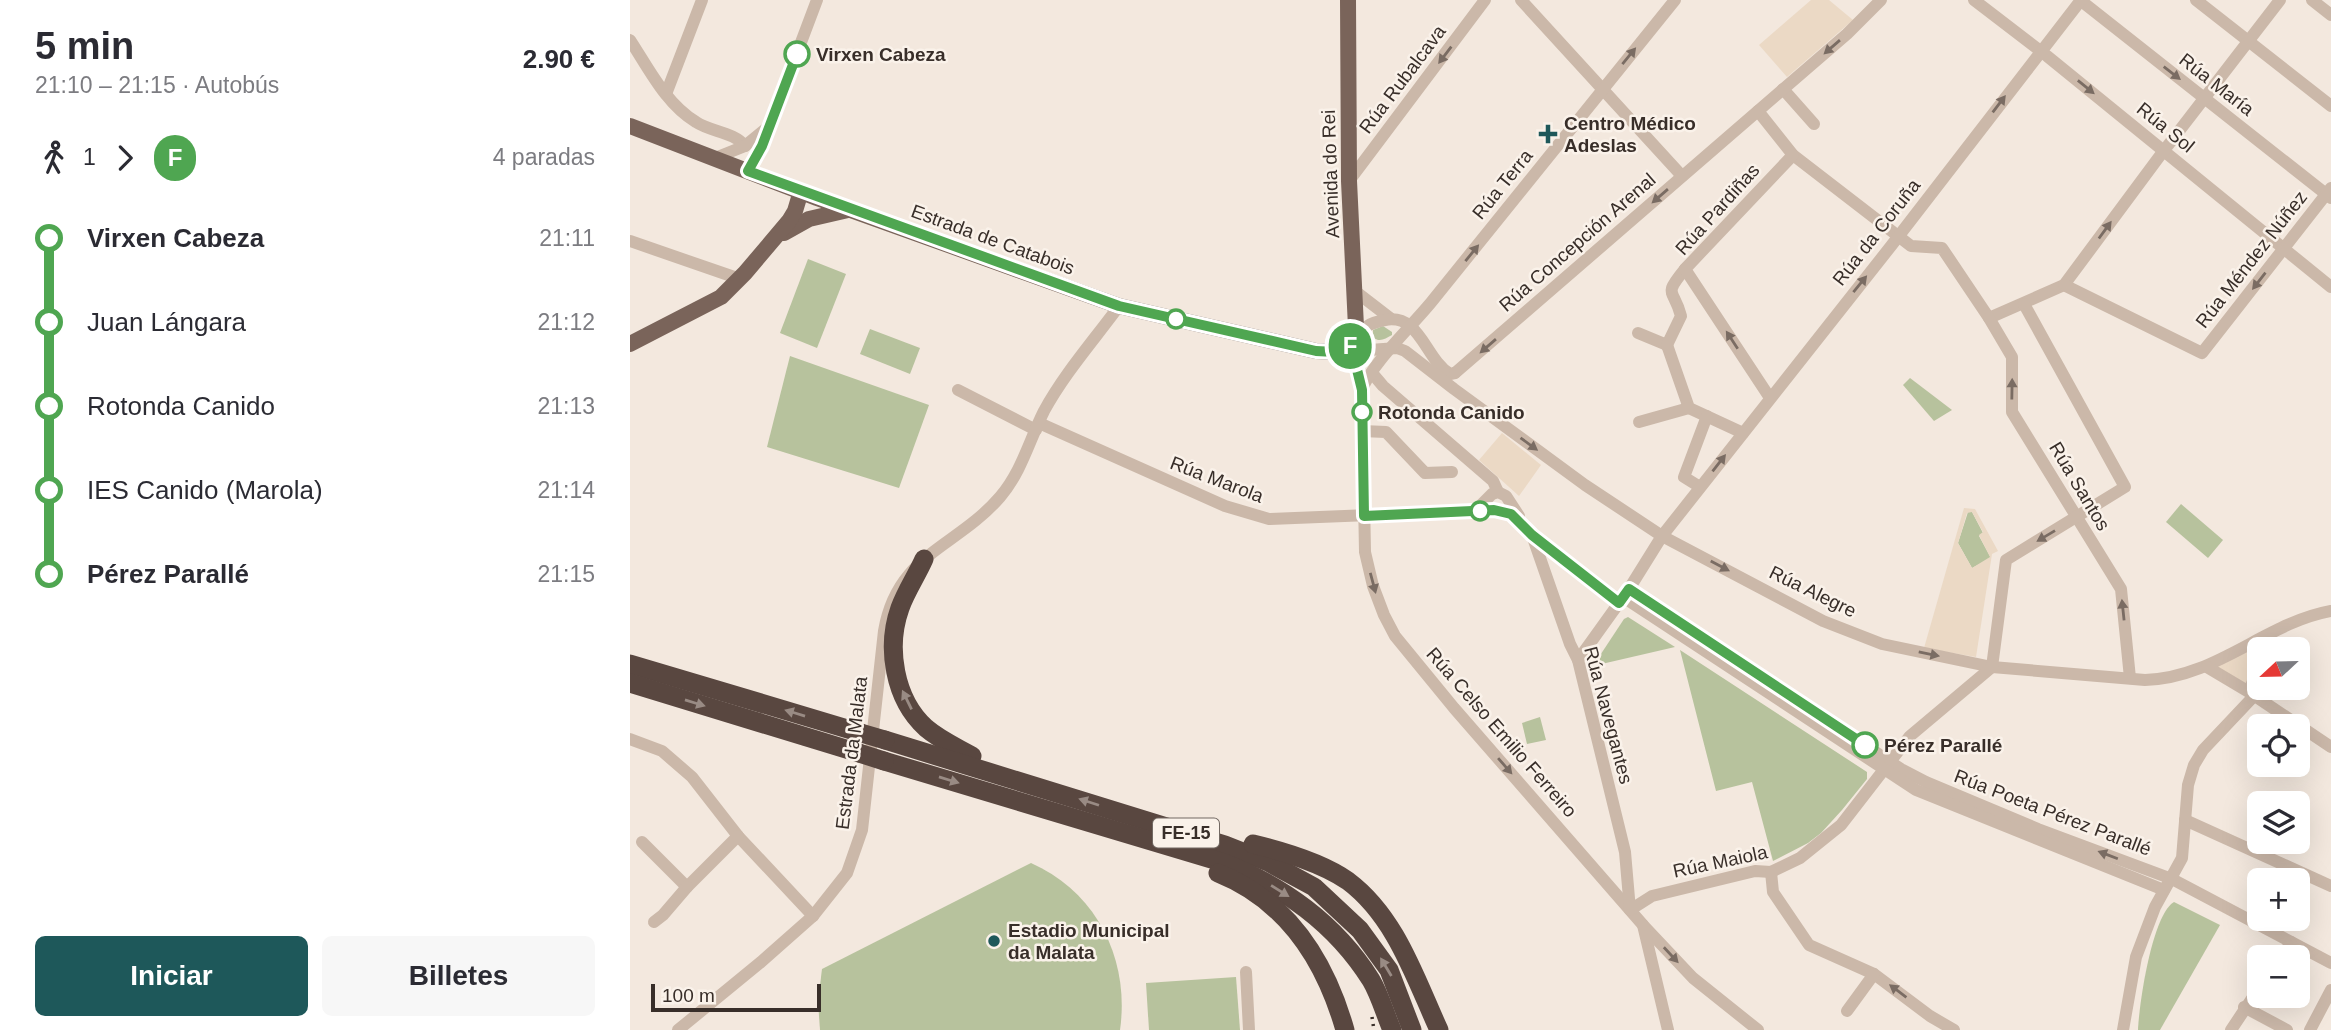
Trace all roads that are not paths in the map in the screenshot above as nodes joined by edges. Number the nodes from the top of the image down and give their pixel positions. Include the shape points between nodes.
1 (702, 0) edge
2 (817, 0) edge
3 (1348, 0) edge
4 (1485, 0) edge
5 (1521, 0) edge
6 (1675, 0) edge
7 (1881, 0) edge
8 (1974, 0) edge
9 (2080, 0) edge
10 (2196, 0) edge
11 (2280, 0) edge
12 (2312, 0) edge
13 (2331, 15) edge
14 (630, 40) edge
15 (2248, 41) junction
16 (2040, 50) junction
17 (1603, 89) junction
18 (1783, 89) junction
19 (666, 94) junction
20 (2204, 98) junction
21 (2331, 106) edge
22 (1758, 111) junction
23 (1814, 124) dead end
24 (630, 125) edge
25 (770, 126) junction
26 (746, 146) junction
27 (2164, 151) junction
28 (1793, 155) junction
29 (715, 158) junction
30 (748, 171) junction
31 (1682, 176) junction
32 (1349, 181) junction
33 (801, 191) junction
34 (2329, 193) edge
35 (817, 198) junction
36 (851, 209) junction
37 (809, 219) junction
38 (1899, 236) junction
39 (776, 238) junction
40 (630, 241) edge
41 (2284, 248) junction
42 (1685, 269) junction
43 (740, 279) junction
44 (2064, 285) junction
45 (2331, 286) edge
46 (1355, 291) junction
47 (2024, 304) junction
48 (1119, 306) junction
49 (1391, 318) junction
50 (1989, 318) junction
51 (1411, 325) junction
52 (1638, 333) dead end
53 (630, 344) edge
54 (1351, 345) junction
55 (1667, 345) junction
56 (1391, 348) junction
57 (1372, 373) junction
58 (1455, 373) junction
59 (1454, 389) junction
60 (958, 390) dead end
61 (1362, 390) junction
62 (1770, 398) junction
63 (1689, 408) junction
64 (1707, 416) junction
65 (1639, 422) dead end
66 (1037, 427) junction
67 (1362, 431) junction
68 (1743, 433) junction
69 (1452, 472) dead end
70 (1700, 487) junction
71 (1498, 503) junction
72 (1364, 516) junction
73 (2075, 517) junction
74 (1529, 530) junction
75 (1662, 536) junction
76 (923, 559) junction
77 (1624, 596) junction
78 (2331, 604) edge
79 (2331, 611) edge
80 (2311, 615) junction
81 (2271, 634) junction
82 (2270, 637) edge
83 (1578, 660) junction
84 (630, 664) edge
85 (1992, 667) junction
86 (2207, 667) junction
87 (2130, 678) junction
88 (630, 683) edge
89 (2247, 692) edge
90 (2247, 699) edge
91 (2260, 700) edge
92 (630, 739) edge
93 (2331, 747) edge
94 (1887, 766) junction
95 (996, 773) junction
96 (1124, 813) junction
97 (2185, 820) junction
98 (738, 836) junction
99 (1134, 837) junction
100 (642, 842) dead end
101 (1771, 872) junction
102 (2168, 885) junction
103 (2331, 886) edge
104 (687, 887) junction
105 (1630, 910) junction
106 (813, 916) junction
107 (654, 922) dead end
108 (1643, 925) junction
109 (2291, 942) junction
110 (2289, 945) edge
111 (2331, 963) edge
112 (1246, 972) dead end
113 (1874, 974) junction
114 (2331, 990) edge
115 (2247, 1004) edge
116 (2245, 1007) junction
117 (1847, 1011) dead end
118 (2318, 1015) junction
119 (2331, 1023) edge
120 (678, 1030) edge
121 (1250, 1030) edge
122 (1345, 1030) edge
123 (1392, 1030) edge
124 (1412, 1030) edge
125 (1439, 1030) edge
126 (1668, 1030) edge
127 (1758, 1030) edge
128 (1954, 1030) edge
129 (2123, 1030) edge
130 (2231, 1030) edge
131 (2287, 1030) edge
132 (2310, 1030) edge

1 - 19 street
2 - 25 street
3 - 32 main road, Avenida do Rei
4 -> 32 street, Rúa Rubalcava
5 - 17 street
17 -> 6 street, Rúa Terra
7 -> 18 street, Rúa Concepción Arenal
8 - 16 street, Rúa Sol
9 - 16 street, Rúa da Coruña
9 -> 20 street, Rúa María
10 - 15 street
11 - 15 street
12 - 13 street
14 - 19 street
15 - 20 street
15 - 21 street
16 -> 27 street, Rúa Sol
38 -> 16 street, Rúa da Coruña
17 - 31 street
51 -> 17 street, Rúa Terra
18 - 22 street, Rúa Concepción Arenal
18 - 23 street
19 - 26 street via 698,124
20 - 27 street
20 - 34 street, Rúa María
22 - 28 street
22 - 31 street, Rúa Concepción Arenal
24 - 29 main road, Estrada de Catabois
25 - 26 street
25 - 30 street
26 - 29 street
27 - 41 street, Rúa Sol
44 -> 27 street
28 - 38 street
28 - 42 street, Rúa Pardiñas
29 - 30 main road, Estrada de Catabois
30 - 33 main road, Estrada de Catabois
31 -> 58 street, Rúa Concepción Arenal
32 - 46 main road, Avenida do Rei
33 - 35 main road, Estrada de Catabois
33 - 39 main road via 795,211
34 - 41 street, Rúa Méndez Núñez
35 - 36 main road, Estrada de Catabois
35 - 37 main road
36 - 37 main road
36 - 48 main road, Estrada de Catabois
37 - 39 main road
38 - 50 street, Rúa Santos via 1911,246 1942,248
62 -> 38 street, Rúa da Coruña
39 - 43 main road
40 - 43 street
41 -> 44 street, Rúa Méndez Núñez via 2202,354
41 - 45 street, Rúa Sol
42 - 55 street via 1672,286 1671,297 1681,316
62 -> 42 street, Rúa Pardiñas
43 - 53 main road via 721,297
44 - 47 street
46 - 49 street
46 - 54 main road, Avenida do Rei via 1356,327
47 - 50 street
47 - 73 street via 2125,487
48 - 54 main road, Estrada de Catabois via 1316,351 1335,352
48 - 66 street, Estrada da Malata via 1053,397
49 - 51 street
49 - 54 street via 1367,325
73 -> 50 street, Rúa Santos via 2012,412 2012,357
51 - 56 street, Rúa Terra
51 - 58 street via 1443,369
52 - 55 street
54 - 56 street via 1370,350
54 - 61 street, Rúa Celso Emilio Ferreiro
55 - 63 street
56 - 57 street
56 - 59 street, Rúa Alegre via 1405,351
57 - 61 street
57 - 71 street, Rúa Navegantes via 1493,481
58 - 59 street
59 -> 75 street, Rúa Alegre
60 - 66 street, Rúa Marola
61 - 67 street, Rúa Celso Emilio Ferreiro
62 - 68 street, Rúa da Coruña
63 - 64 street
63 - 65 street
64 - 68 street
64 - 70 street via 1684,477
66 - 72 street, Rúa Marola via 1225,506 1269,519
66 - 76 street, Estrada da Malata via 1019,471 999,498
67 - 69 street via 1386,432 1425,473
67 - 72 street, Rúa Celso Emilio Ferreiro
70 -> 68 street, Rúa da Coruña
70 - 75 street, Rúa da Coruña
71 - 72 street, Rúa Marola via 1475,511
71 - 74 street, Rúa Navegantes
72 -> 105 street, Rúa Celso Emilio Ferreiro via 1365,552 1373,586 1395,636
73 -> 85 street via 2006,559
87 -> 73 street, Rúa Santos via 2121,589
74 - 77 street, Rúa Navegantes
74 - 83 street, Rúa Navegantes
75 - 77 street, Rúa da Coruña
75 -> 85 street, Rúa Alegre via 1833,625 1882,644
95 -> 76 highway via 924,726 903,696 893,642 901,606
76 - 106 street, Estrada da Malata via 902,582 887,613 859,843 843,880
77 - 83 street, Rúa da Coruña
77 - 94 street, Rúa Poeta Pérez Parallé
78 - 80 street
79 - 80 street
80 - 81 street, Rúa Alegre
81 - 82 street
81 - 86 street, Rúa Alegre
83 - 105 street, Rúa Navegantes via 1625,852
95 -> 84 highway, FE-15, bridge
85 - 87 street, Rúa Alegre
85 - 94 street, Rúa Maiola via 1910,736
86 - 87 street, Rúa Alegre via 2164,679
86 - 89 street
88 -> 99 highway, FE-15, bridge
90 - 97 street via 2194,765
91 - 93 street
92 - 98 street via 662,751 692,777
94 - 101 street, Rúa Maiola via 1841,825 1800,858
94 - 102 street, Rúa Poeta Pérez Parallé
96 -> 95 highway, FE-15
124 -> 96 highway, FE-15 via 1389,970 1360,930 1314,887 1225,845
96 - 125 highway via 1261,846 1346,880 1366,897 1396,937
97 - 102 street via 2182,858
97 - 103 street
98 - 104 street
98 - 106 street
99 - 122 highway via 1236,880 1268,903 1318,959
99 -> 123 highway, FE-15 via 1255,875 1299,902 1340,939 1371,982
100 - 104 street
101 - 105 street, Rúa Maiola via 1755,871 1652,896
101 - 113 street via 1773,892 1809,945
102 - 109 street, Rúa Poeta Pérez Parallé
102 - 129 street via 2136,957
104 - 107 street
105 - 108 street, Rúa Celso Emilio Ferreiro
106 - 120 street, Estrada da Malata
108 - 126 street
108 -> 127 street, Rúa Celso Emilio Ferreiro via 1693,978
109 - 110 street
109 - 111 street, Rúa Poeta Pérez Parallé
112 - 121 street
113 - 117 street
128 -> 113 street
114 - 118 street
115 - 116 street
116 - 130 street
116 - 131 street
118 - 119 street
118 - 132 street

